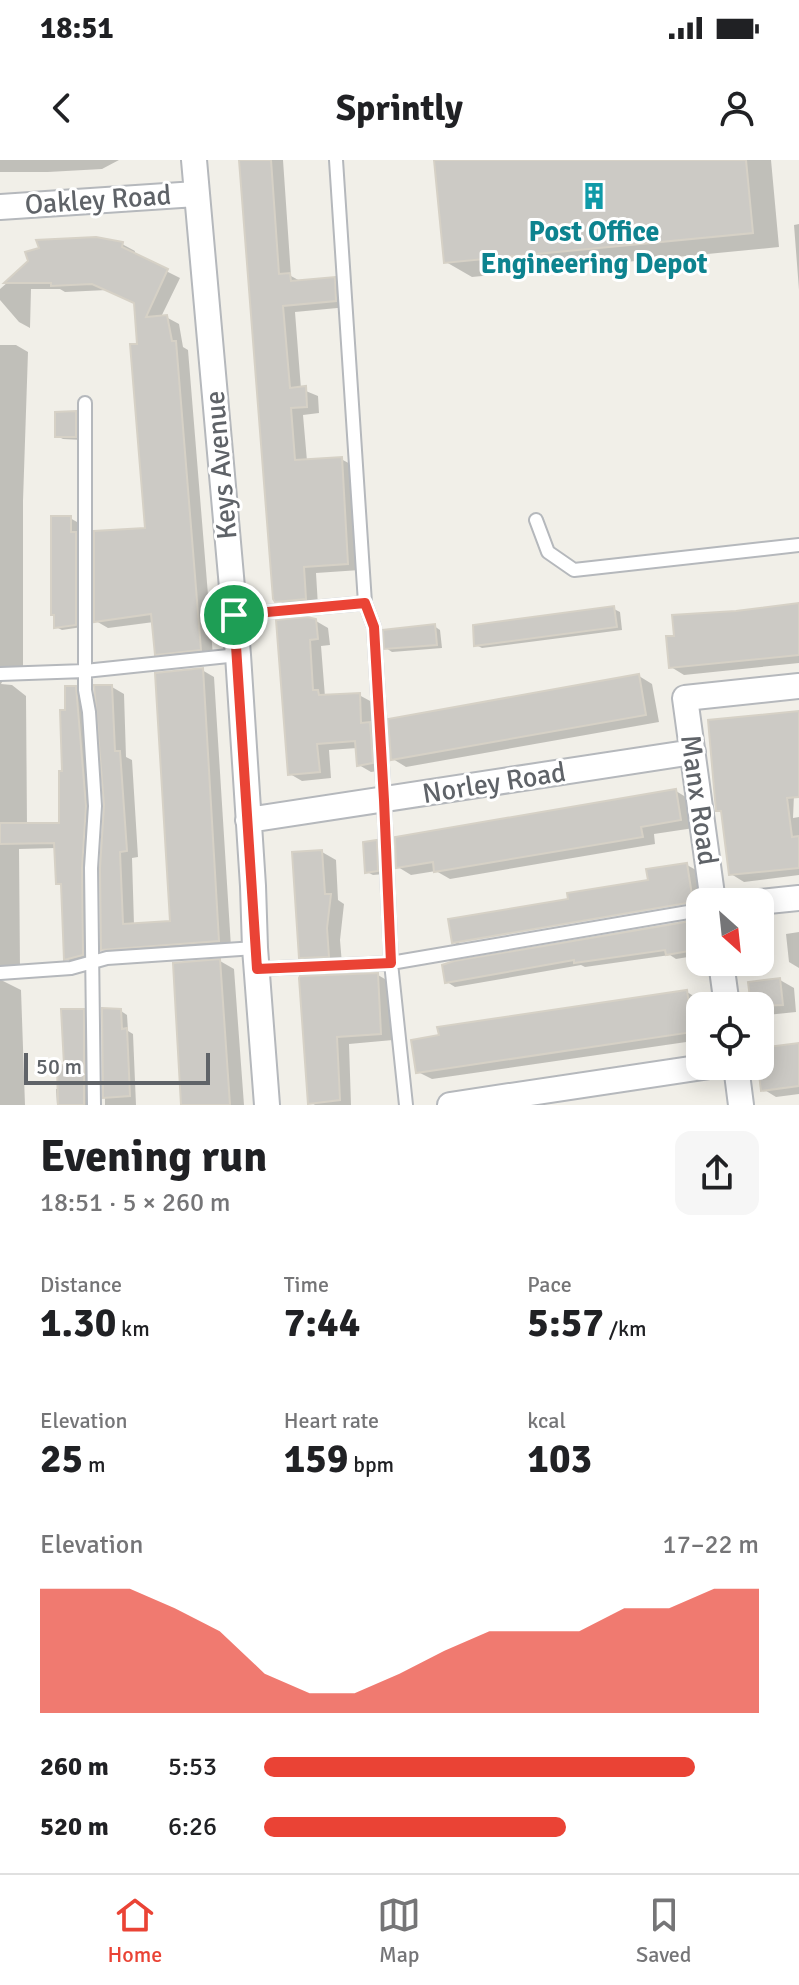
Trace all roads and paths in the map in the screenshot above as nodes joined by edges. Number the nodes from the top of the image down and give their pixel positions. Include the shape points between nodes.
1 (194, 160) edge
2 (336, 160) edge
3 (196, 194) junction
4 (0, 207) edge
5 (85, 403) dead end
6 (536, 520) dead end
7 (799, 545) edge
8 (365, 603) junction
9 (234, 615) junction
10 (238, 655) junction
11 (85, 671) junction
12 (0, 674) edge
13 (799, 686) edge
14 (693, 752) junction
15 (384, 800) junction
16 (248, 820) junction
17 (711, 888) edge
18 (799, 898) edge
19 (774, 901) edge
20 (686, 912) edge
21 (256, 959) junction
22 (391, 963) junction
23 (91, 964) junction
24 (0, 973) edge
25 (686, 1070) edge
26 (738, 1080) edge
27 (94, 1105) edge
28 (267, 1105) edge
29 (406, 1105) edge
30 (450, 1105) edge
31 (741, 1105) edge

1 - 3 street, Keys Avenue
2 - 8 lane
3 - 4 street, Oakley Road
3 - 9 street, Keys Avenue
5 - 11 lane
6 - 7 lane via 548,552 574,570
8 - 9 lane
8 - 15 lane via 374,627
9 - 10 street, Keys Avenue
10 - 11 lane
10 - 16 street, Keys Avenue
11 - 12 lane
11 - 23 lane via 95,806
13 - 14 street, Manx Road via 685,698
14 - 15 street, Norley Road
14 - 17 street, Manx Road
15 - 16 street, Norley Road
15 - 22 lane
16 - 21 street, Keys Avenue
18 - 19 street
20 - 22 lane
21 - 22 lane
21 - 23 lane via 107,958
21 - 28 street, Keys Avenue
22 - 29 lane
23 - 24 lane
23 - 27 lane
25 - 30 street
26 - 31 street

